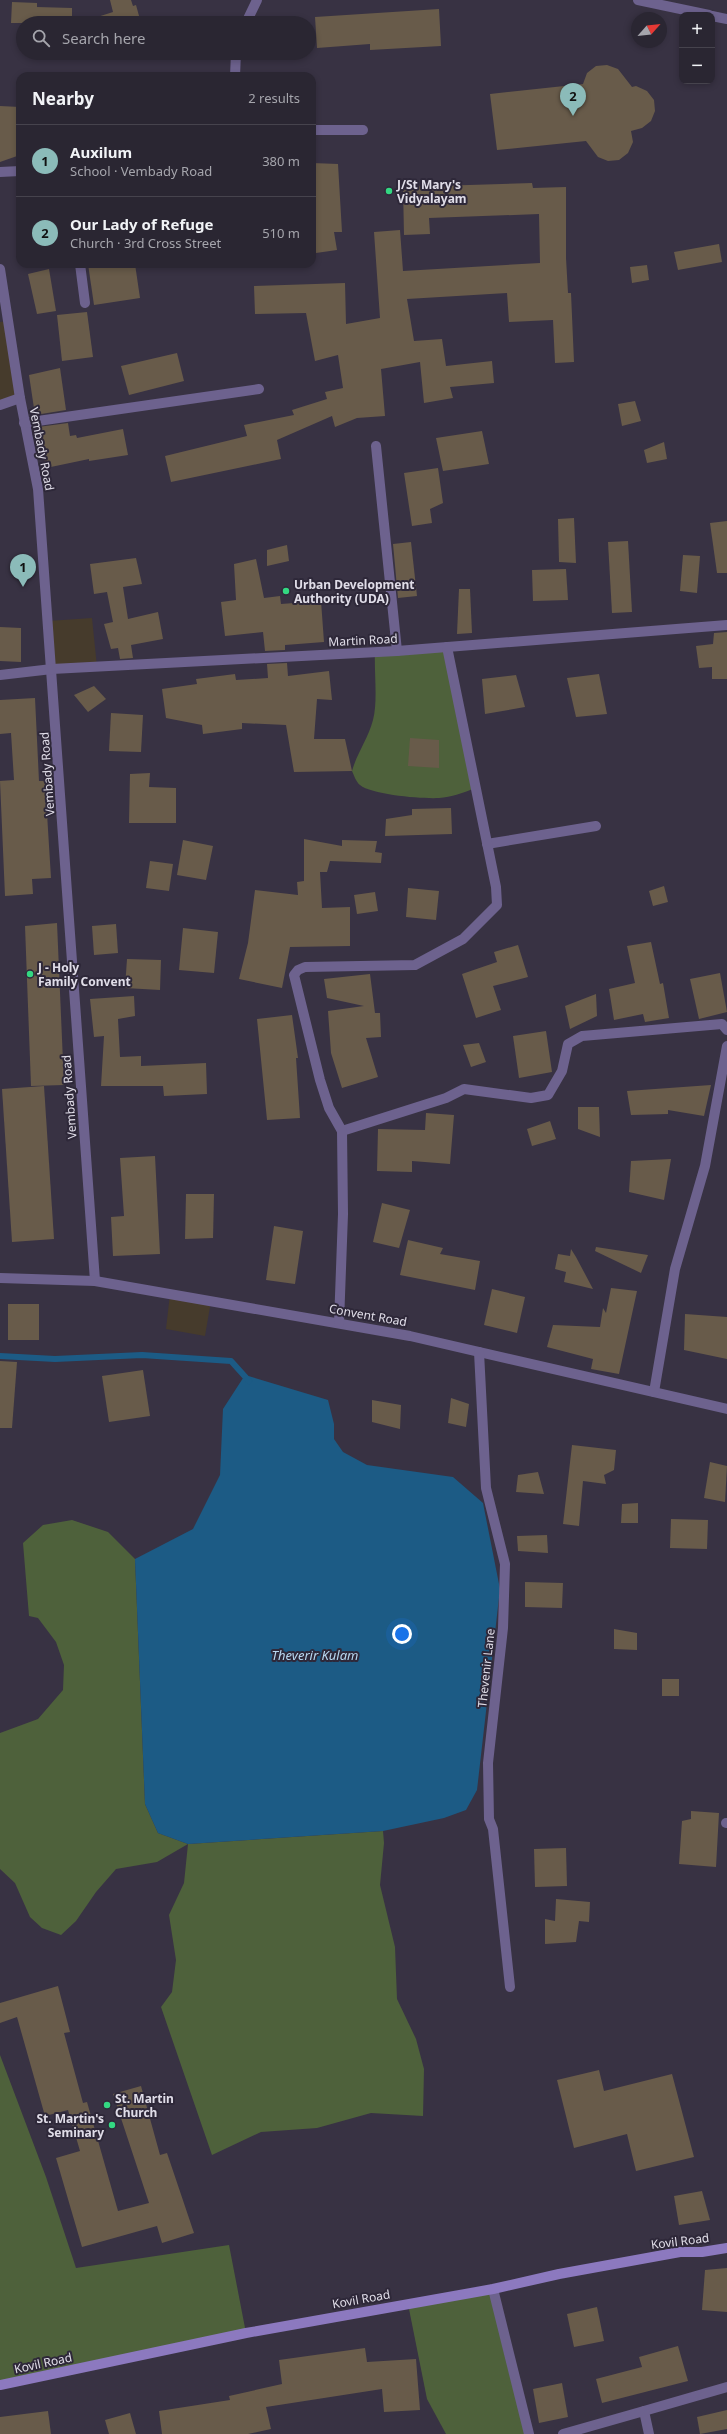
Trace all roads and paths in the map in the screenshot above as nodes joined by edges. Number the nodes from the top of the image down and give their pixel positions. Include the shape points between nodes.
1 (257, 0) edge
2 (638, 0) edge
3 (695, 12) edge
4 (249, 16) edge
5 (715, 16) edge
6 (727, 18) edge
7 (236, 60) edge
8 (235, 72) edge
9 (316, 130) edge
10 (363, 130) dead end
11 (16, 171) edge
12 (0, 172) edge
13 (81, 268) edge
14 (0, 269) edge
15 (85, 303) dead end
16 (259, 389) dead end
17 (20, 398) junction
18 (0, 405) edge
19 (24, 423) junction
20 (376, 446) dead end
21 (727, 625) edge
22 (447, 647) junction
23 (397, 651) junction
24 (52, 669) junction
25 (0, 675) edge
26 (596, 826) dead end
27 (487, 844) junction
28 (727, 1030) edge
29 (727, 1046) edge
30 (342, 1130) junction
31 (0, 1278) edge
32 (95, 1281) junction
33 (339, 1323) junction
34 (479, 1352) junction
35 (654, 1392) junction
36 (727, 1409) edge
37 (510, 1987) dead end
38 (727, 2248) edge
39 (493, 2289) junction
40 (0, 2385) edge
41 (727, 2387) edge
42 (644, 2411) junction
43 (529, 2434) edge
44 (563, 2434) edge
45 (649, 2434) edge

1 - 4 street
2 - 3 street
5 - 6 street
7 - 8 street
9 - 10 street
11 - 12 street
13 - 15 street
14 - 17 street, Vembady Road
16 - 19 street
17 - 18 street
17 - 19 street, Vembady Road
19 - 24 street, Vembady Road via 38,489
20 - 23 street
21 - 22 street, Martin Road
22 - 23 street, Martin Road
22 - 27 street
23 - 24 street, Martin Road
24 - 25 street, Martin Road
24 - 32 street, Vembady Road
26 - 27 street
27 - 30 street via 497,905 462,939 415,965 305,967 294,975 320,1080 329,1108
28 - 30 street via 722,1024 582,1036 568,1044 562,1071 548,1095 531,1098 464,1089 446,1098
29 - 35 street via 705,1166 675,1269
30 - 33 street via 343,1214
31 - 32 street, Convent Road
32 - 33 street, Convent Road
33 - 34 street, Convent Road
34 - 35 street, Convent Road
34 - 37 street, Thevenir Lane via 486,1488 505,1564 503,1628 488,1763 489,1819 493,1830
35 - 36 street, Convent Road
38 - 39 street, Kovil Road via 680,2252
39 - 40 street, Kovil Road via 246,2333
39 - 43 street
41 - 42 street
42 - 44 street
42 - 45 street

